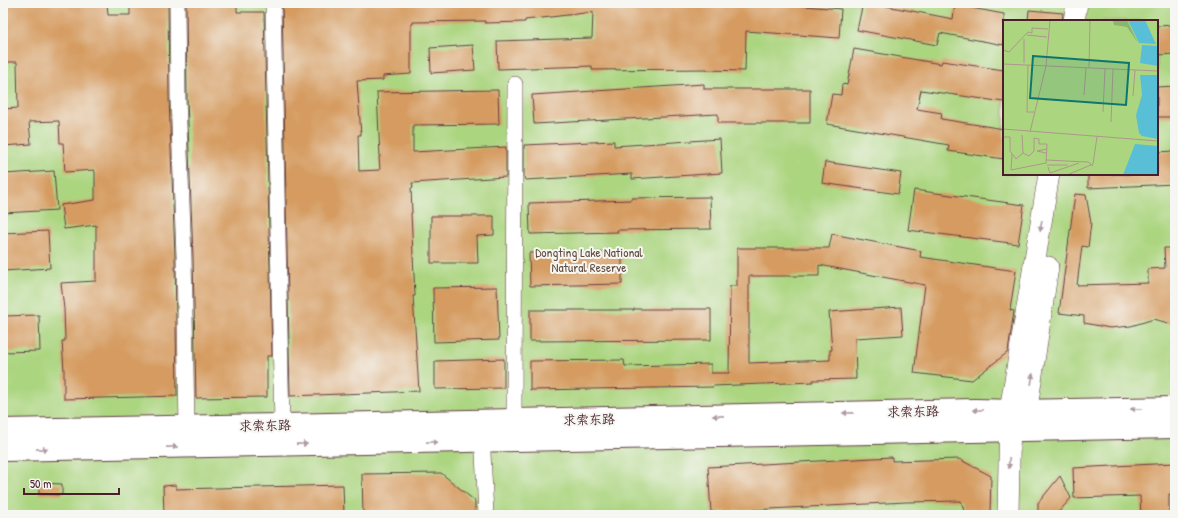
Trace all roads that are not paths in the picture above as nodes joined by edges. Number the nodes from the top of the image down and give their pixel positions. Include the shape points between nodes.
1 (177, 3) edge
2 (273, 3) edge
3 (1077, 3) edge
4 (1090, 3) edge
5 (1074, 20) edge
6 (1087, 20) edge
7 (515, 84) dead end
8 (1049, 175) edge
9 (1062, 175) edge
10 (1175, 408) edge
11 (514, 420) junction
12 (1018, 421) junction
13 (282, 425) junction
14 (187, 426) junction
15 (1175, 427) edge
16 (3, 430) edge
17 (482, 431) junction
18 (3, 450) edge
19 (486, 515) edge
20 (1008, 515) edge
21 (1022, 515) edge

1 - 14 street
2 - 13 street
3 - 5 main road
4 - 6 main road
7 - 11 street
8 -> 12 main road
12 -> 9 main road
10 -> 12 main road, 求索东路
12 -> 11 main road, 求索东路 via 975,410
11 - 17 main road, 求索东路
12 - 15 main road, 求索东路
12 - 17 main road, 求索东路
12 -> 20 main road
12 - 21 main road
13 - 14 main road, 求索东路
13 - 17 main road, 求索东路
14 - 16 main road, 求索东路
18 -> 17 main road, 求索东路
17 - 19 street

